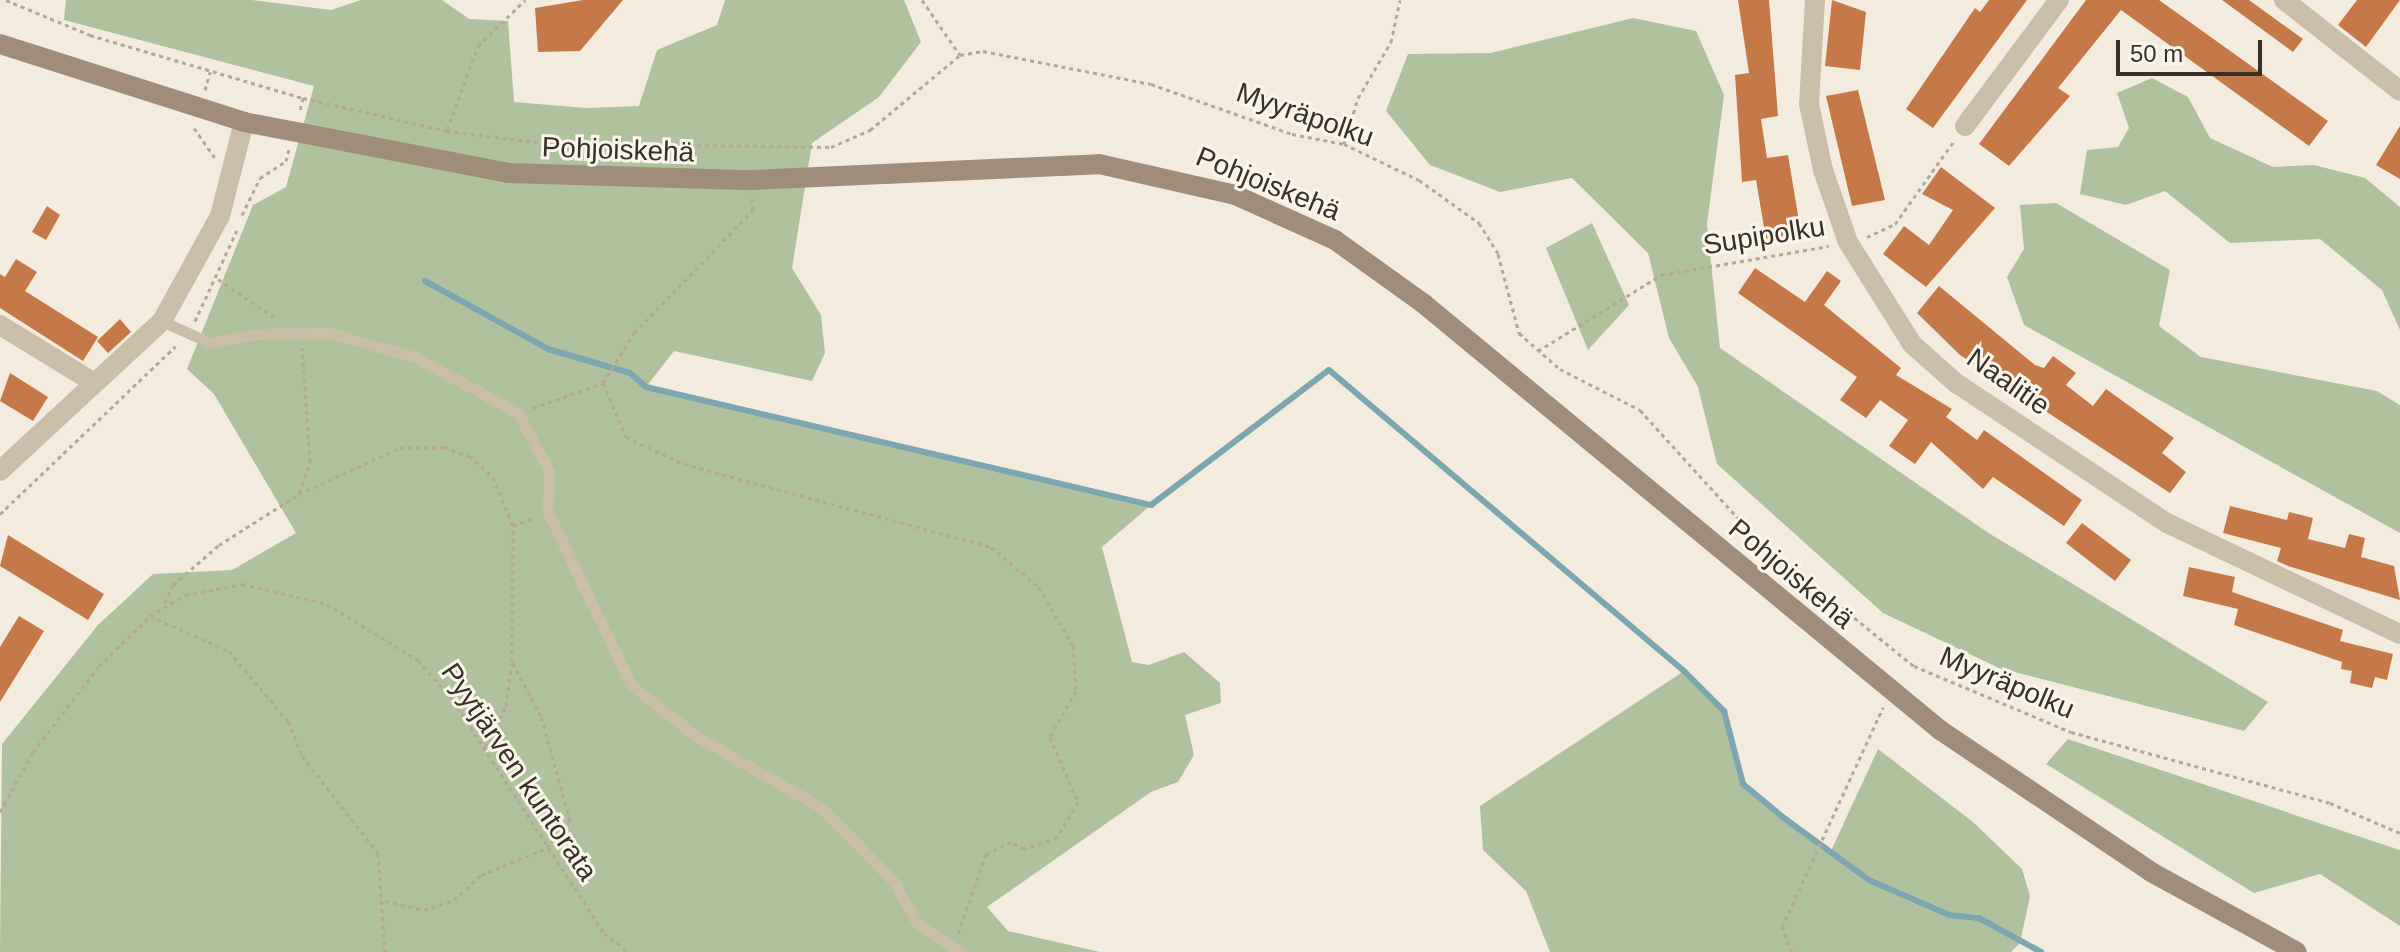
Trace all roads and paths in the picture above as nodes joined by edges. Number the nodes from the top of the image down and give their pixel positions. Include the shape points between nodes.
1 (6, 0) edge
2 (525, 0) edge
3 (922, 0) edge
4 (1400, 0) edge
5 (1815, 0) edge
6 (2059, 0) edge
7 (2284, 0) edge
8 (0, 44) edge
9 (960, 55) junction
10 (210, 72) junction
11 (2397, 83) edge
12 (303, 98) junction
13 (200, 107) junction
14 (244, 122) junction
15 (1965, 126) joint
16 (447, 131) junction
17 (293, 133) junction
18 (1344, 144) junction
19 (234, 168) junction
20 (260, 178) junction
21 (751, 180) junction
22 (1848, 242) junction
23 (218, 279) junction
24 (162, 321) junction
25 (0, 325) edge
26 (189, 332) junction
27 (298, 333) junction
28 (1538, 351) junction
29 (93, 382) junction
30 (603, 383) junction
31 (518, 413) junction
32 (0, 471) edge
33 (299, 494) junction
34 (548, 512) junction
35 (0, 514) edge
36 (513, 526) junction
37 (165, 603) junction
38 (150, 616) junction
39 (2400, 634) edge
40 (512, 662) junction
41 (1914, 666) junction
42 (1891, 693) junction
43 (484, 748) junction
44 (0, 812) edge
45 (2400, 833) edge
46 (547, 848) junction
47 (385, 901) junction
48 (958, 950) edge
49 (385, 952) edge
50 (628, 952) edge
51 (1792, 952) edge
52 (2297, 952) edge

1 - 10 path
2 - 16 path via 478,46
3 - 9 path
4 - 18 path via 1391,42 1358,98
5 - 22 street, Naalitie via 1809,104
6 - 15 street
7 - 11 street
8 - 13 main road, Pohjoiskehä
9 - 16 path via 870,130 831,147 649,148
9 - 18 path, Myyräpolku via 1014,53 1151,84 1292,134
10 - 12 path
10 - 13 path
12 - 16 path
12 - 17 path
13 - 14 main road, Pohjoiskehä
13 - 19 path via 193,130 202,150
14 - 17 main road, Pohjoiskehä
14 - 19 street
15 - 22 path, Supipolku via 1895,224
17 - 20 path via 286,161
17 - 21 main road, Pohjoiskehä via 565,179
18 - 28 path, Myyräpolku via 1419,180 1479,223 1498,254 1510,314
19 - 20 path
19 - 24 street via 220,216
20 - 23 path
21 - 30 path via 753,210 634,333
21 - 42 main road, Pohjoiskehä via 1099,164 1172,176 1291,217 1424,304
22 - 28 path, Supipolku via 1661,275
22 - 39 street, Naalitie via 1912,344 1956,383 2167,523
23 - 26 path
23 - 27 path
24 - 26 lane
24 - 29 street
25 - 29 street
26 - 27 lane via 210,343
26 - 35 path
27 - 31 lane via 329,333 415,357
27 - 33 path via 310,462
28 - 41 path, Myyräpolku via 1640,410 1755,537
29 - 32 street
30 - 31 path
30 - 48 path via 626,437 684,464 991,547 1039,587 1073,646 1076,691 1050,737 1078,802 1057,837 1024,849 1011,842 986,854
31 - 34 lane via 549,471
33 - 36 path via 400,448 444,447 493,477
33 - 37 path via 219,545 173,585
34 - 36 path
34 - 48 lane via 631,685 696,736 822,808 894,882 917,923
36 - 40 path
37 - 38 path, Pyytjärven kuntorata
37 - 43 path, Pyytjärven kuntorata via 242,584 327,604 418,660
38 - 44 path, Pyytjärven kuntorata via 80,690
38 - 47 path via 229,651 288,721 302,756 378,853
40 - 43 path via 506,706
40 - 46 path via 564,780 570,821
41 - 42 path
41 - 45 path, Myyräpolku via 2071,732 2330,803
42 - 51 path via 1782,927
42 - 52 main road, Pohjoiskehä via 2151,872
43 - 46 path, Pyytjärven kuntorata
46 - 47 path via 424,910
46 - 50 path, Pyytjärven kuntorata via 604,933
47 - 49 path

